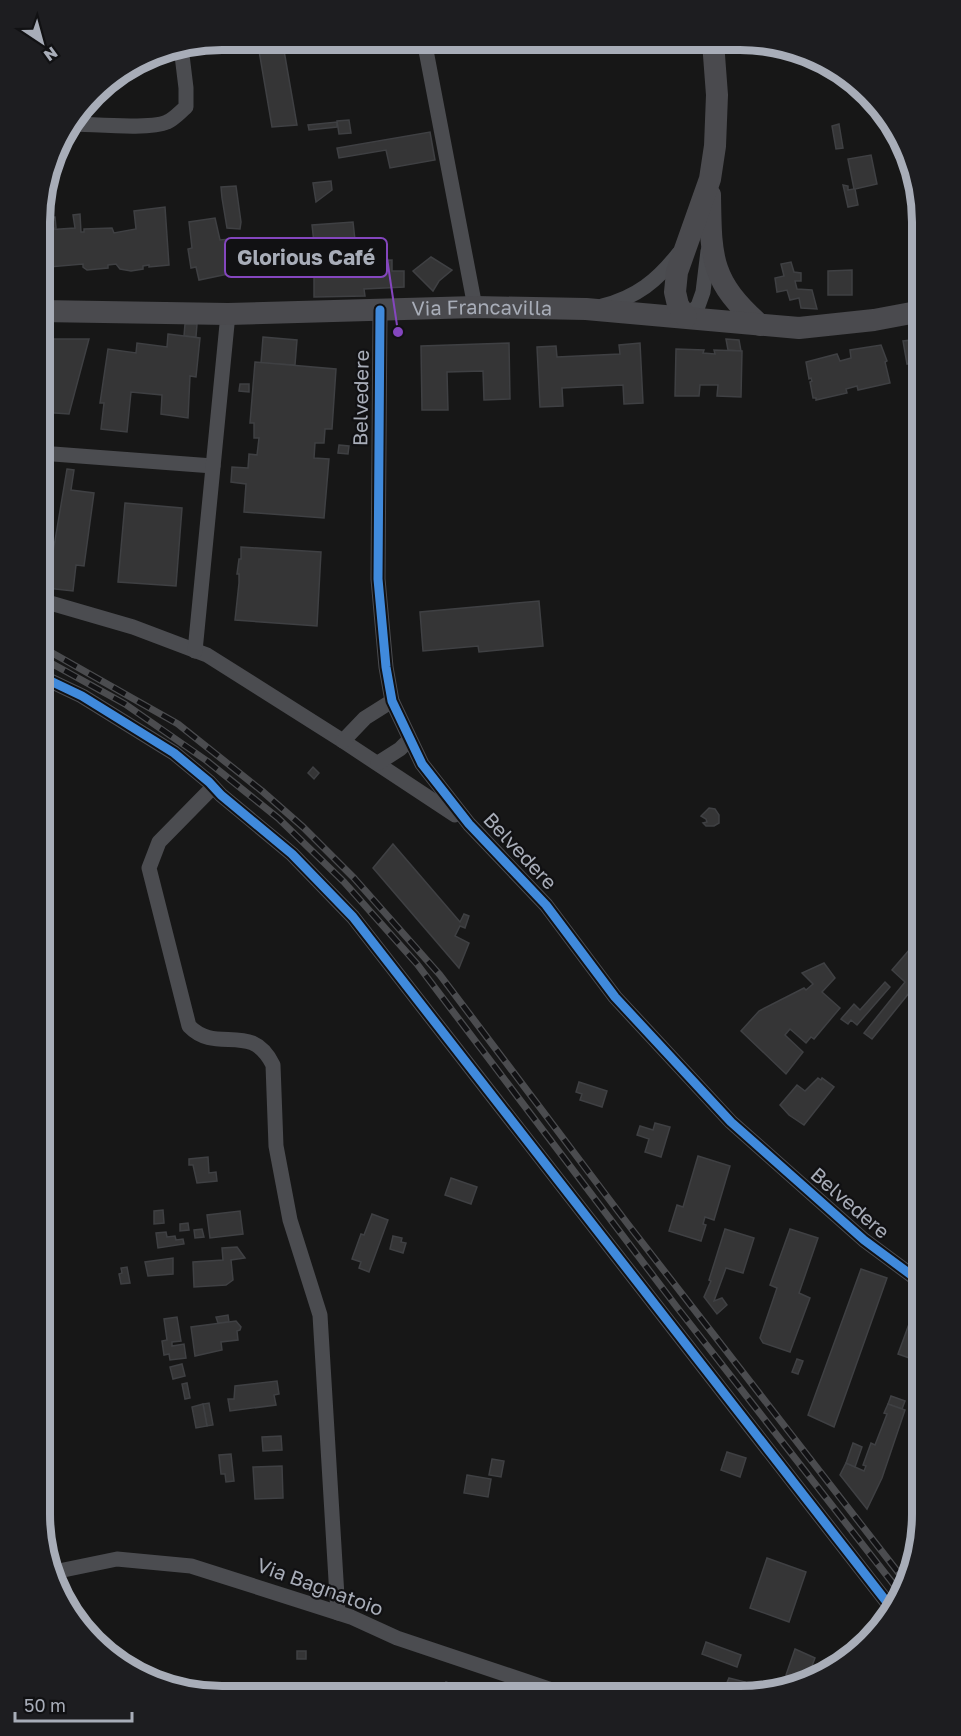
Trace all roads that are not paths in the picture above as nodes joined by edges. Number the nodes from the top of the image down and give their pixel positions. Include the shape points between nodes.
1 (426, 50) edge
2 (714, 50) edge
3 (182, 54) edge
4 (80, 124) edge
5 (710, 178) junction
6 (710, 239) junction
7 (688, 241) junction
8 (475, 307) junction
9 (586, 309) junction
10 (380, 310) junction
11 (50, 311) edge
12 (912, 313) edge
13 (228, 314) junction
14 (686, 317) junction
15 (760, 325) junction
16 (50, 454) edge
17 (213, 466) junction
18 (50, 603) edge
19 (195, 651) junction
20 (50, 681) edge
21 (392, 701) junction
22 (410, 740) junction
23 (343, 741) junction
24 (378, 763) junction
25 (213, 787) junction
26 (469, 824) junction
27 (911, 1275) edge
28 (59, 1571) edge
29 (887, 1602) edge
30 (338, 1613) junction
31 (540, 1686) edge

1 - 8 street
2 - 5 main road via 717,94
3 - 4 street via 186,107 177,115 150,126
5 - 6 main road
5 - 7 main road
6 - 14 street via 699,306
6 - 15 main road via 725,287
7 - 9 street via 666,269 638,293
7 - 14 main road via 677,272 675,292
8 - 9 main road, Via Francavilla
8 - 10 main road, Via Francavilla
9 - 14 main road, Via Francavilla
10 - 13 main road, Via Francavilla
10 - 21 street, Belvedere via 378,579
11 - 13 main road, Via Francavilla
12 - 15 main road, Via Francavilla via 799,328
13 - 17 street
14 - 15 main road, Via Francavilla
16 - 17 street
17 - 19 street
18 - 19 street via 133,627
19 - 23 street
20 - 25 street via 133,726 174,753
21 - 22 street, Belvedere
21 - 23 street via 365,718
22 - 24 street
22 - 26 street, Belvedere via 422,764
23 - 24 street
24 - 26 street
25 - 29 street via 292,854 366,933
25 - 30 street via 159,842 149,868 189,1026 204,1038 245,1040 260,1046 273,1065 276,1146 290,1220 320,1315
26 - 27 street, Belvedere via 546,905 615,997 731,1122 864,1240
28 - 30 street, Via Bagnatoio via 117,1559 191,1566
30 - 31 street, Via Bagnatoio via 397,1638

